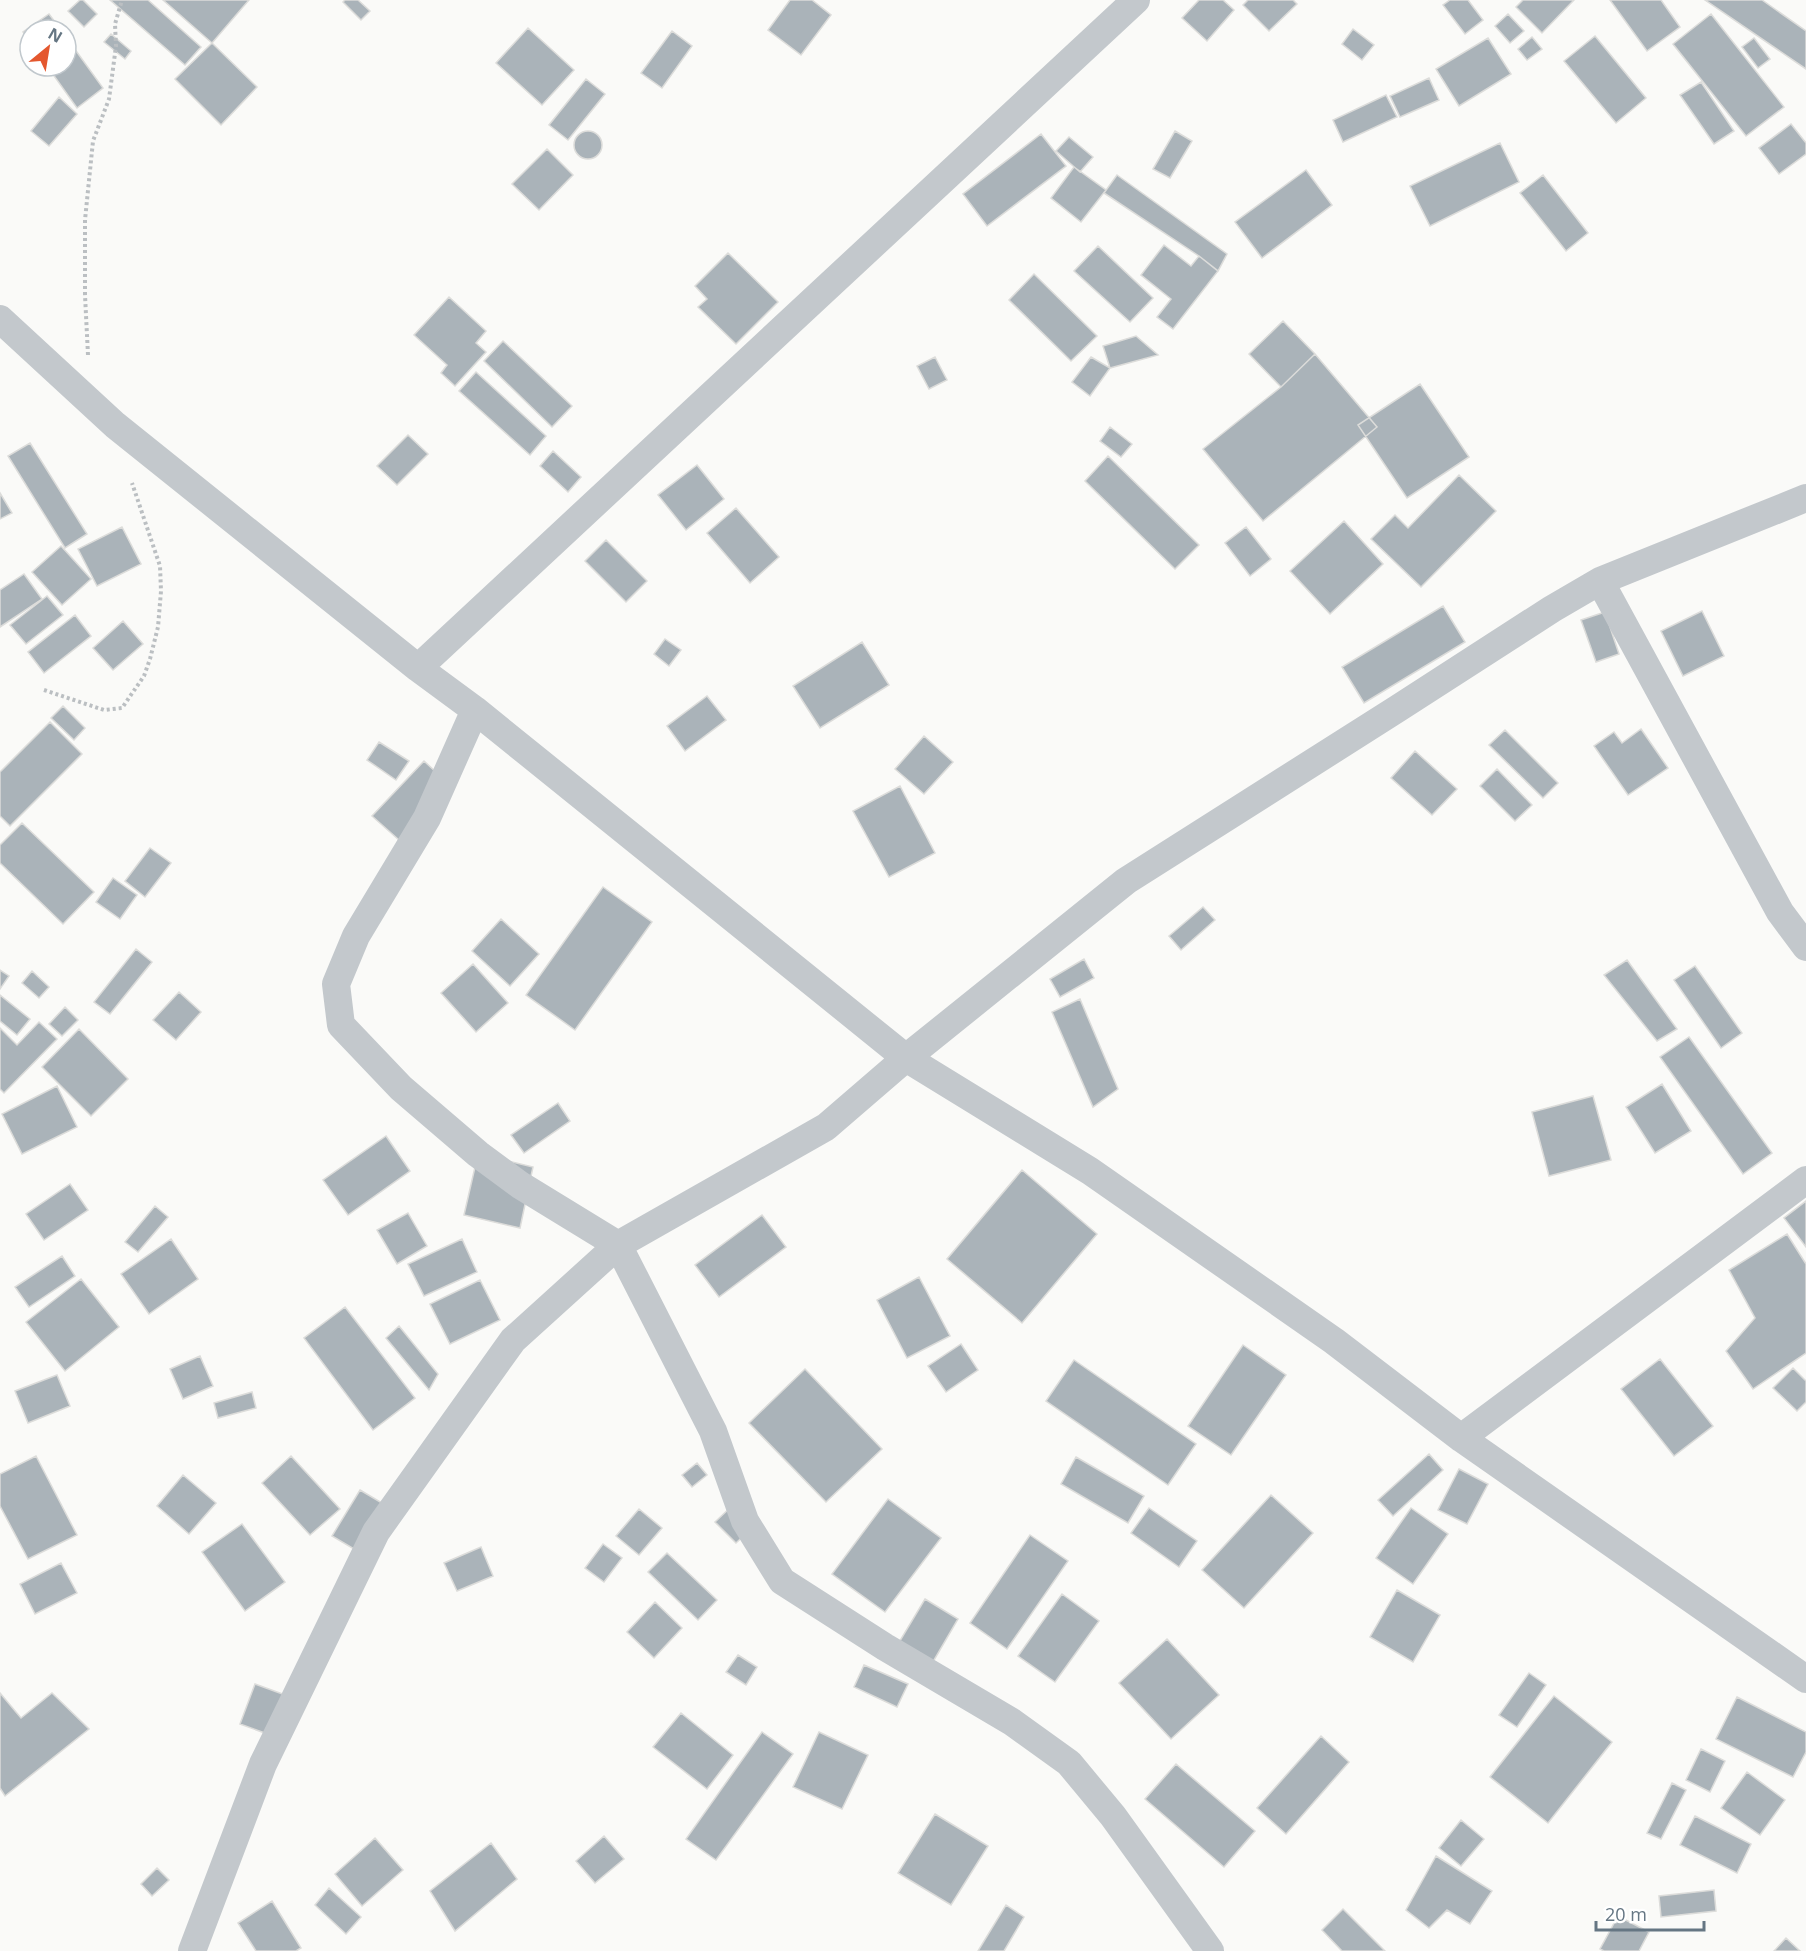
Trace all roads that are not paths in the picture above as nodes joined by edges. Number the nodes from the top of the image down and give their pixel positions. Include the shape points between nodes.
1 (1136, 0) edge
2 (0, 320) edge
3 (1806, 498) edge
4 (1600, 581) junction
5 (418, 668) junction
6 (475, 710) junction
7 (1806, 947) edge
8 (906, 1058) junction
9 (1806, 1179) edge
10 (618, 1245) junction
11 (1461, 1438) junction
12 (1806, 1679) edge
13 (192, 1951) edge
14 (1210, 1951) edge

1 - 5 street
2 - 5 street via 115,425
3 - 4 street
4 - 7 street via 1780,912
4 - 8 street via 1126,881
5 - 6 street
6 - 8 street
6 - 10 street via 427,818 356,936 336,984 341,1025 401,1088 478,1154 520,1185
8 - 10 street via 826,1127
8 - 11 street via 1090,1171 1334,1341
9 - 11 street
10 - 13 street via 513,1340 376,1532 263,1764
10 - 14 street via 713,1431 745,1521 782,1581 1012,1722 1069,1763 1113,1816
11 - 12 street

